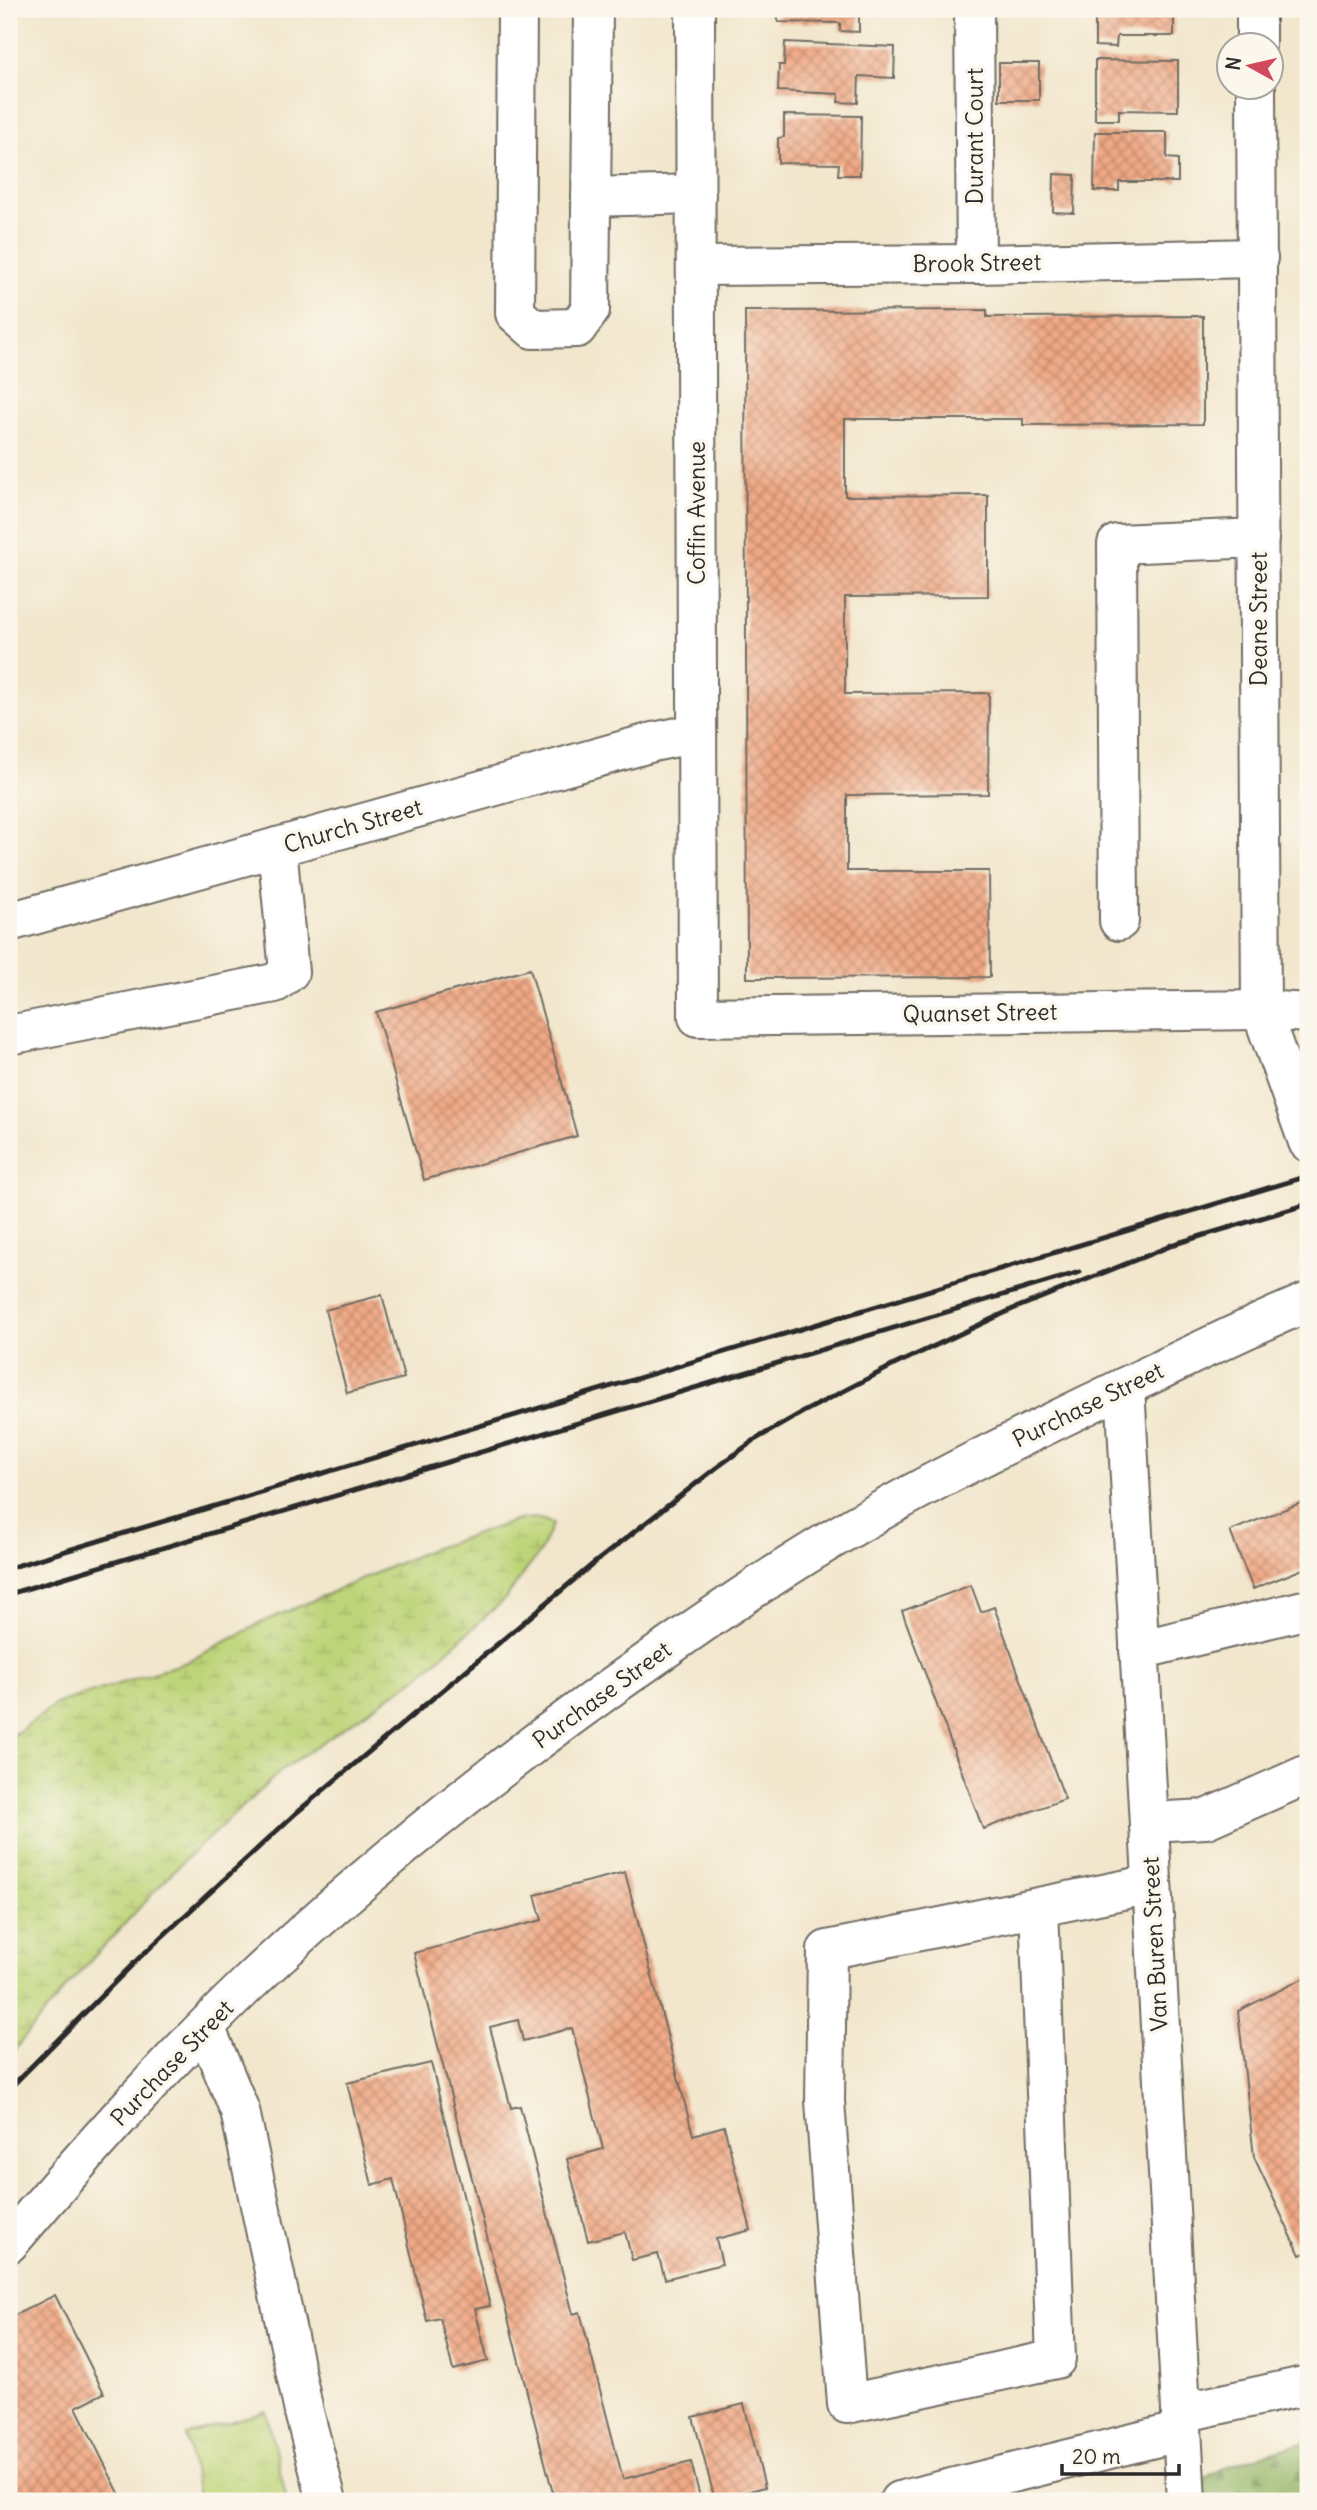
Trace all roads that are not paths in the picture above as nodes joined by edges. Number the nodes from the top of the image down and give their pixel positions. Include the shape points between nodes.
1 (517, 9) edge
2 (593, 9) edge
3 (695, 9) edge
4 (974, 9) edge
5 (1256, 9) edge
6 (1256, 32) edge
7 (1256, 102) edge
8 (696, 194) junction
9 (591, 197) junction
10 (1258, 258) junction
11 (976, 264) junction
12 (696, 265) junction
13 (1259, 538) junction
14 (697, 733) junction
15 (277, 847) junction
16 (1119, 921) dead end
17 (9, 922) edge
18 (1261, 1010) junction
19 (1308, 1013) edge
20 (698, 1017) joint
21 (9, 1035) edge
22 (1308, 1142) edge
23 (1308, 1302) edge
24 (1125, 1387) junction
25 (1308, 1609) edge
26 (1139, 1650) junction
27 (1308, 1774) edge
28 (1149, 1822) junction
29 (1152, 1884) junction
30 (1039, 1907) junction
31 (205, 2027) junction
32 (9, 2243) edge
33 (1308, 2385) edge
34 (1182, 2422) junction
35 (327, 2501) edge
36 (899, 2501) edge
37 (1186, 2501) edge

1 - 9 main road via 515,313 533,329 577,328 590,310
2 - 9 main road
3 - 8 main road, Coffin Avenue
4 - 11 main road, Durant Court
5 - 6 main road
7 - 10 main road, Deane Street
8 - 9 main road
8 - 12 main road, Coffin Avenue
10 - 11 main road, Brook Street
10 - 13 main road, Deane Street
11 - 12 main road, Brook Street
12 - 14 main road, Coffin Avenue
13 - 16 main road via 1117,544
13 - 18 main road, Deane Street
14 - 15 main road, Church Street
14 - 20 main road, Coffin Avenue
15 - 17 main road, Church Street
15 - 21 main road via 289,972 275,984
18 - 19 main road, Quanset Street
18 - 20 main road, Quanset Street
18 - 22 main road, Deane Street
23 - 24 main road, Purchase Street
24 - 26 main road, Van Buren Street
24 - 31 main road, Purchase Street via 855,1525 687,1634 461,1800 313,1924
25 - 26 main road
26 - 28 main road, Van Buren Street
27 - 28 main road via 1206,1819
28 - 29 main road, Van Buren Street
29 - 30 main road
29 - 34 main road, Van Buren Street
30 - 30 main road via 827,1950 825,2101 847,2404 1056,2359
31 - 32 main road, Purchase Street
31 - 35 main road via 240,2111
33 - 34 main road
34 - 36 main road
34 - 37 main road, Van Buren Street

